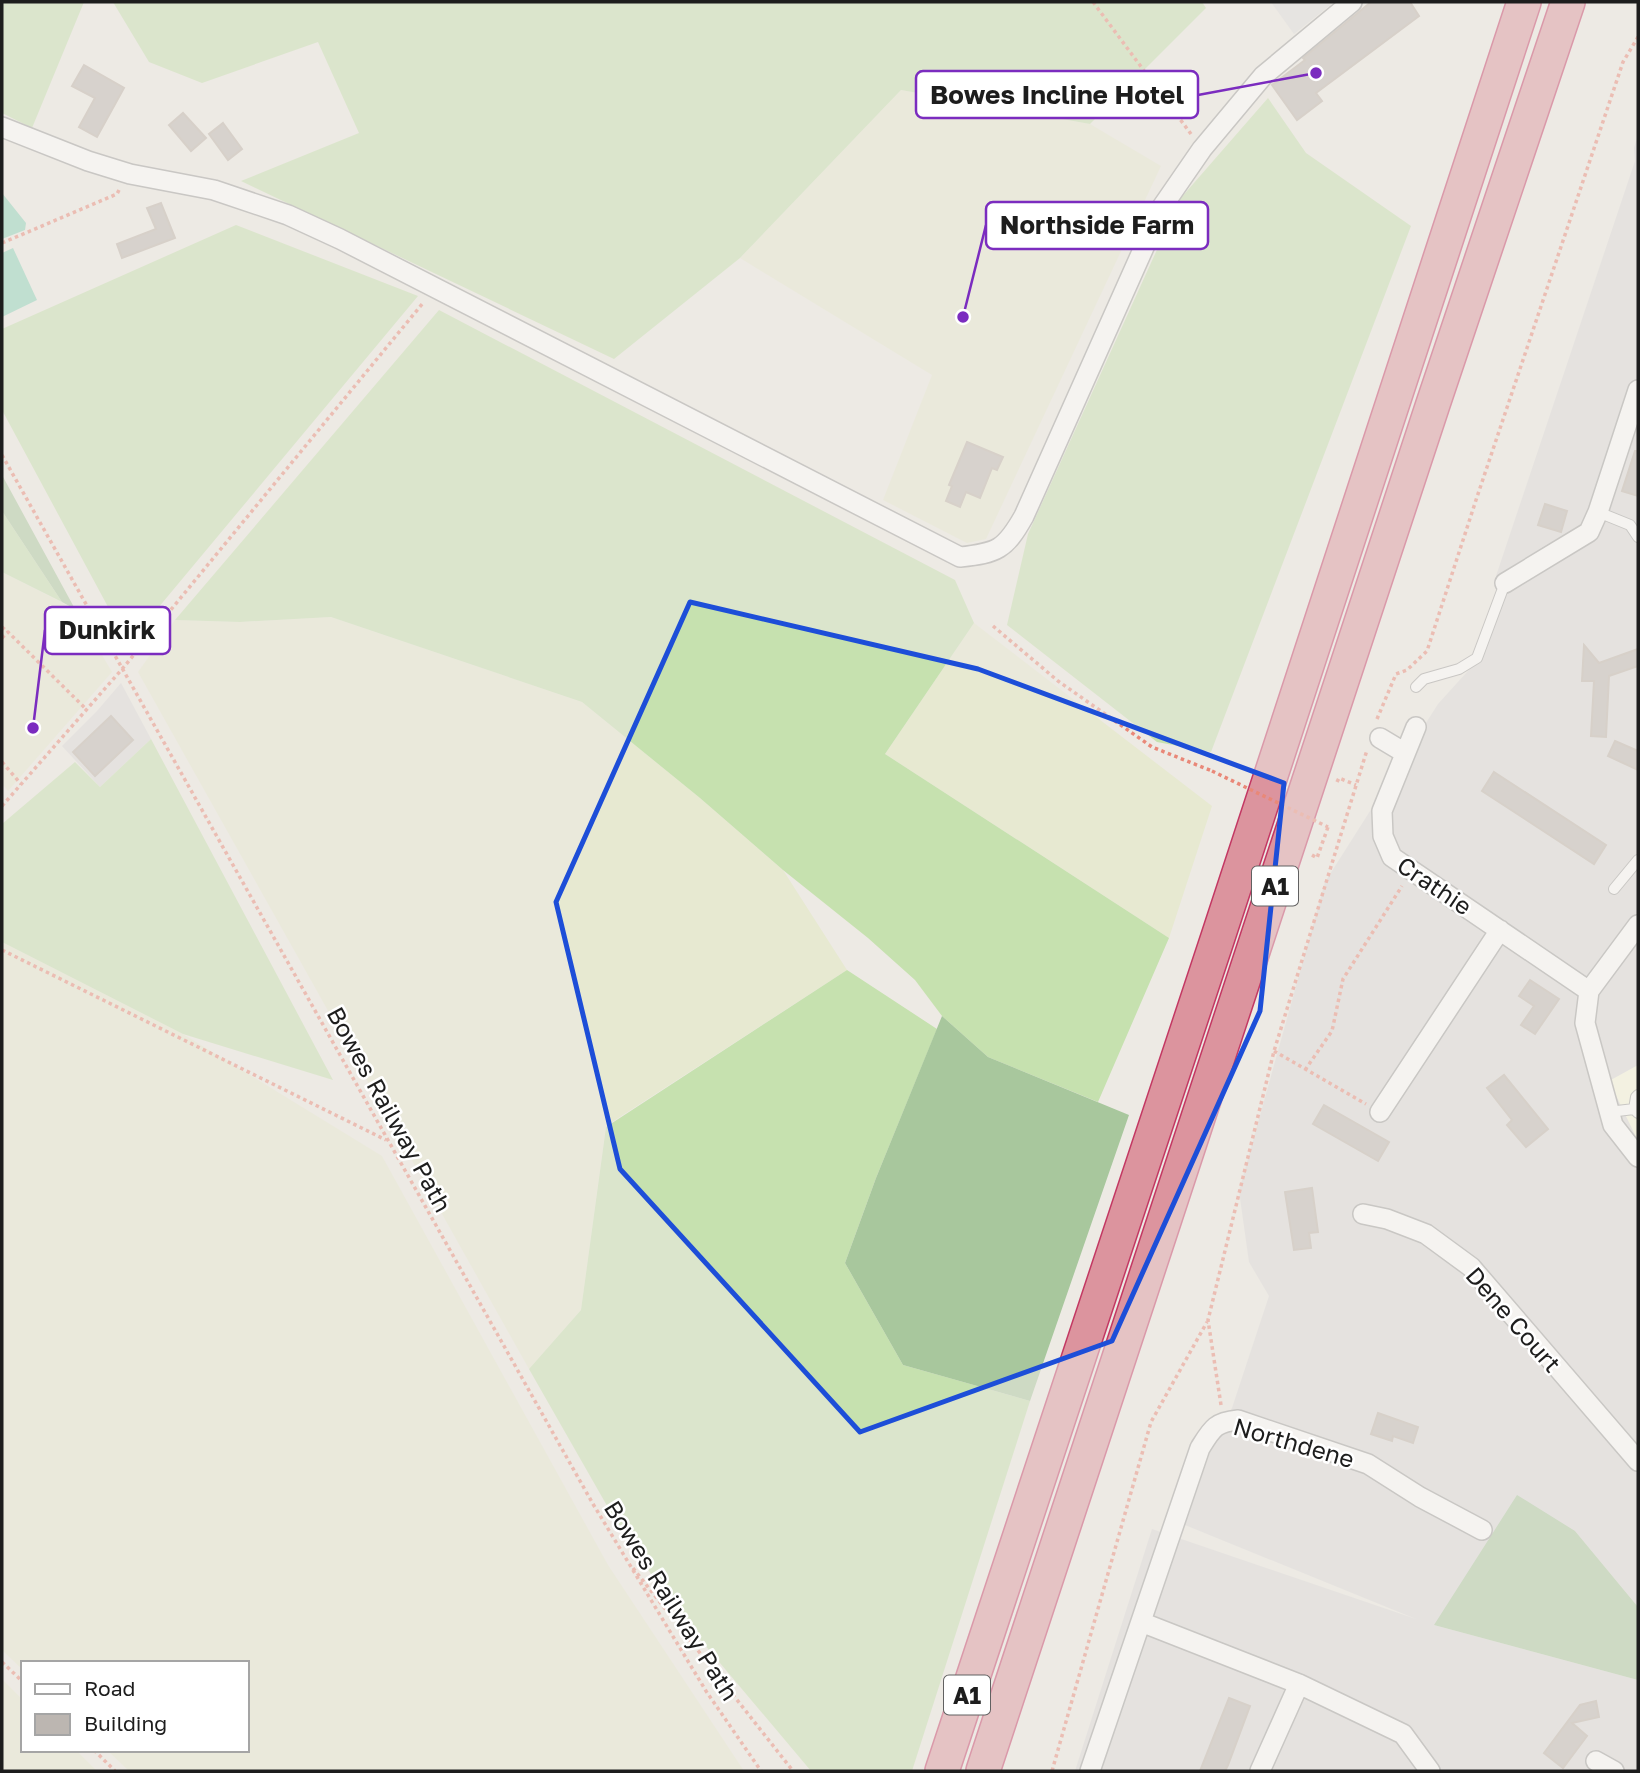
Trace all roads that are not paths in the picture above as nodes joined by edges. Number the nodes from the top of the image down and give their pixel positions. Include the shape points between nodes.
1 (1352, 2) edge
2 (1518, 2) edge
3 (1524, 2) edge
4 (1568, 2) edge
5 (1509, 46) junction
6 (2, 127) edge
7 (1638, 390) edge
8 (1631, 434) edge
9 (1598, 512) junction
10 (1638, 537) edge
11 (1505, 583) joint
12 (1416, 687) dead end
13 (1416, 727) dead end
14 (1375, 734) road end
15 (1405, 752) junction
16 (1638, 860) edge
17 (1614, 889) dead end
18 (1638, 925) edge
19 (1500, 930) junction
20 (1589, 991) junction
21 (1638, 1095) edge
22 (1636, 1111) edge
23 (1380, 1112) road end
24 (1609, 1112) junction
25 (1638, 1157) edge
26 (1363, 1214) dead end
27 (1638, 1461) edge
28 (1482, 1530) dead end
29 (1141, 1622) junction
30 (1299, 1684) junction
31 (1596, 1761) dead end
32 (942, 1771) edge
33 (983, 1771) edge
34 (1090, 1771) edge
35 (1261, 1771) edge
36 (1430, 1771) edge
37 (1614, 1771) edge

1 - 6 street via 1263,76 1202,149 1162,207 1013,535 991,553 960,556 288,215 215,190 130,174
2 - 5 highway, A1
3 - 5 highway
4 - 33 highway, A1
5 - 32 highway, A1
7 - 8 street
8 - 9 street
9 - 10 lane via 1630,525
9 - 11 street via 1590,532
11 - 12 lane via 1477,658 1459,669 1424,679
13 - 15 street, Crathie
14 - 15 street
15 - 19 street, Crathie via 1382,811 1383,836 1392,857
16 - 17 lane
18 - 20 street
19 - 20 street, Crathie
19 - 23 street
20 - 24 street via 1585,1023
21 - 22 lane
22 - 24 lane
24 - 25 street via 1613,1125
26 - 27 street, Dene Court via 1426,1234 1471,1267
28 - 29 street, Northdene via 1367,1464 1238,1420 1223,1421 1200,1448
29 - 30 street
29 - 34 street, Northdene
30 - 35 street
30 - 36 street via 1403,1734
31 - 37 street

